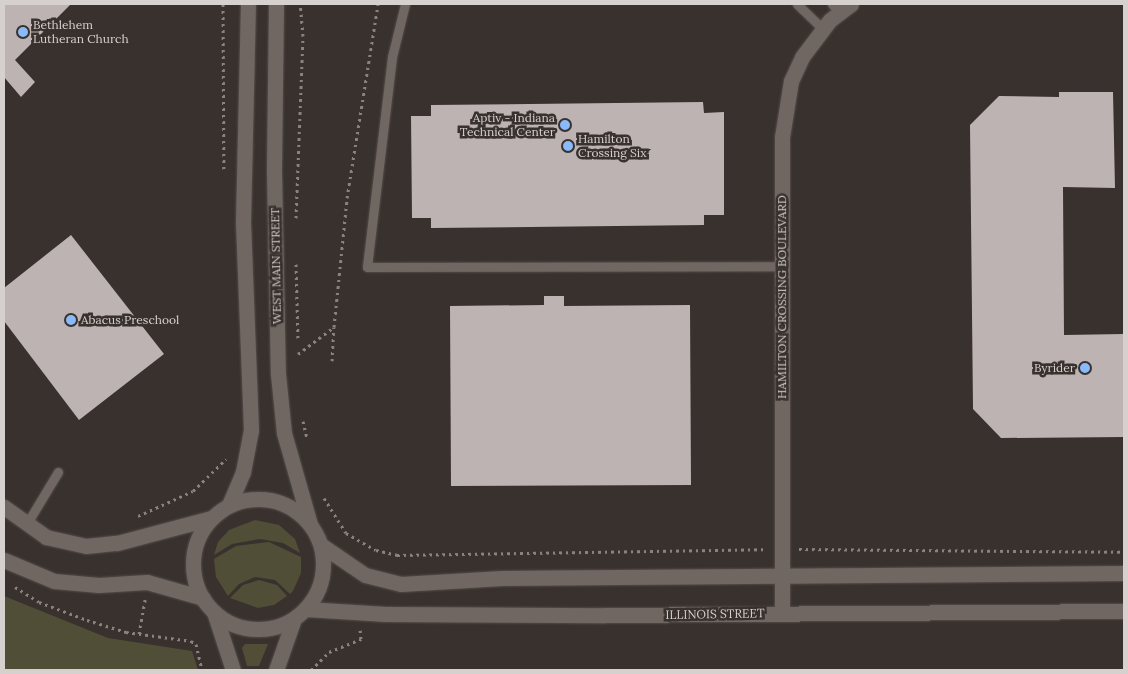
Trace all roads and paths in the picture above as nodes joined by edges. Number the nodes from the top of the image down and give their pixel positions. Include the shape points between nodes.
1 (248, 4) edge
2 (276, 4) edge
3 (300, 4) edge
4 (378, 4) edge
5 (404, 4) edge
6 (797, 4) edge
7 (841, 6) edge
8 (823, 28) junction
9 (296, 226) dead end
10 (296, 254) dead end
11 (783, 266) junction
12 (334, 326) junction
13 (298, 354) junction
14 (298, 360) dead end
15 (332, 361) dead end
16 (302, 418) dead end
17 (308, 442) dead end
18 (228, 454) dead end
19 (58, 472) dead end
20 (322, 494) dead end
21 (228, 505) junction
22 (4, 507) edge
23 (141, 516) junction
24 (133, 518) dead end
25 (211, 518) junction
26 (310, 524) junction
27 (26, 525) junction
28 (146, 535) junction
29 (321, 545) junction
30 (781, 549) junction
31 (1124, 552) edge
32 (4, 560) edge
33 (1124, 573) edge
34 (782, 575) junction
35 (147, 582) junction
36 (9, 583) dead end
37 (203, 598) junction
38 (1124, 611) edge
39 (214, 612) junction
40 (782, 613) junction
41 (300, 614) junction
42 (139, 634) junction
43 (361, 639) dead end
44 (202, 670) edge
45 (233, 670) edge
46 (276, 670) edge
47 (311, 670) edge

1 - 21 street via 243,222 251,430 243,472
2 - 26 street, WEST MAIN STREET via 274,172 278,374 284,433
3 - 9 path via 303,36
4 - 12 path via 347,198
5 - 11 lane via 392,57 367,267
6 - 8 lane
7 - 8 street, HAMILTON CROSSING BOULEVARD
8 - 11 street, HAMILTON CROSSING BOULEVARD via 791,81 786,106 781,165
10 - 13 path
11 - 30 street, HAMILTON CROSSING BOULEVARD
12 - 13 path
12 - 15 path
13 - 14 path
16 - 17 path
18 - 23 path via 211,476 193,491
19 - 27 lane
20 - 30 path via 346,533 376,550 397,555
21 - 25 street
21 - 26 street via 269,500 292,509
22 - 27 street
23 - 24 path
23 - 28 path
25 - 28 street
25 - 37 street via 202,532 194,558 196,584
26 - 29 street
27 - 28 street via 46,537 86,546 117,543
29 - 34 street via 365,574 401,584 502,578
29 - 41 street via 322,579
30 - 31 path
30 - 34 street, HAMILTON CROSSING BOULEVARD
32 - 35 street via 54,581 99,585
33 - 34 street
34 - 40 street, HAMILTON CROSSING BOULEVARD
35 - 37 street
35 - 42 path
36 - 42 path via 59,610
37 - 39 street
38 - 40 street, ILLINOIS STREET
39 - 41 street via 227,622 253,629 281,626
39 - 45 street
40 - 41 street, ILLINOIS STREET
41 - 46 street
42 - 44 path via 191,641 196,644
43 - 47 path via 329,652

